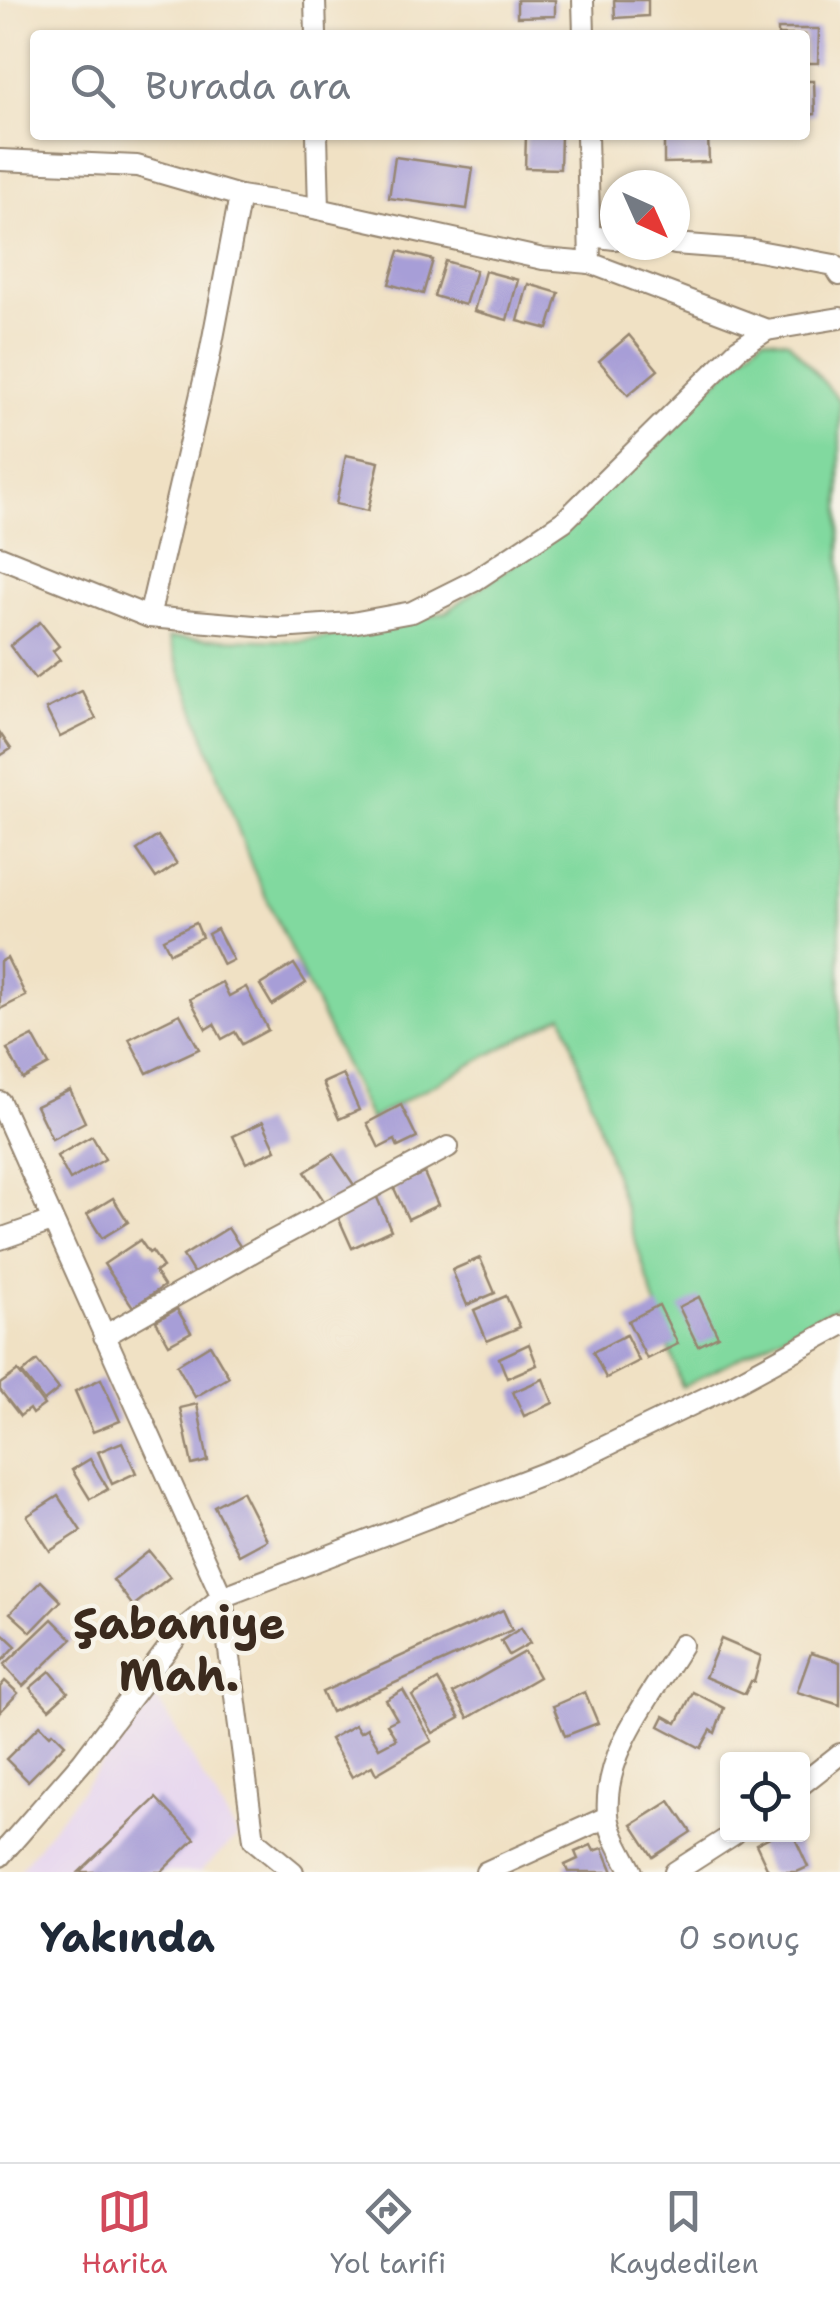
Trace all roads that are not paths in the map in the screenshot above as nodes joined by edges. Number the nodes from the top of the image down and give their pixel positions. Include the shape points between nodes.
1 (315, 0) edge
2 (584, 0) edge
3 (316, 30) edge
4 (584, 30) edge
5 (318, 140) edge
6 (587, 140) edge
7 (0, 160) edge
8 (240, 196) junction
9 (319, 210) junction
10 (590, 236) junction
11 (600, 237) edge
12 (690, 245) edge
13 (590, 263) junction
14 (840, 275) edge
15 (840, 318) edge
16 (767, 330) junction
17 (0, 556) edge
18 (149, 617) junction
19 (0, 1102) edge
20 (448, 1148) dead end
21 (52, 1222) junction
22 (0, 1239) edge
23 (840, 1326) edge
24 (104, 1336) junction
25 (222, 1596) junction
26 (682, 1645) dead end
27 (840, 1754) edge
28 (810, 1778) edge
29 (607, 1817) junction
30 (722, 1842) edge
31 (0, 1856) edge
32 (292, 1872) edge
33 (486, 1872) edge
34 (632, 1872) edge
35 (675, 1872) edge

1 - 3 street
2 - 4 street
5 - 9 street
6 - 10 street
7 - 8 street via 137,166
8 - 9 street
8 - 18 street
9 - 13 street via 543,259
10 - 11 street
10 - 13 street
12 - 14 street via 834,265
13 - 16 street
15 - 16 street
16 - 18 street via 738,349 564,520 474,581 412,612 278,628
17 - 18 street
19 - 21 street
20 - 24 street
21 - 22 street
21 - 24 street
23 - 25 street via 573,1462
24 - 25 street
25 - 31 street via 181,1631
25 - 32 street via 254,1840
26 - 29 street via 623,1742
27 - 28 street
29 - 33 street
29 - 34 street
30 - 35 street

